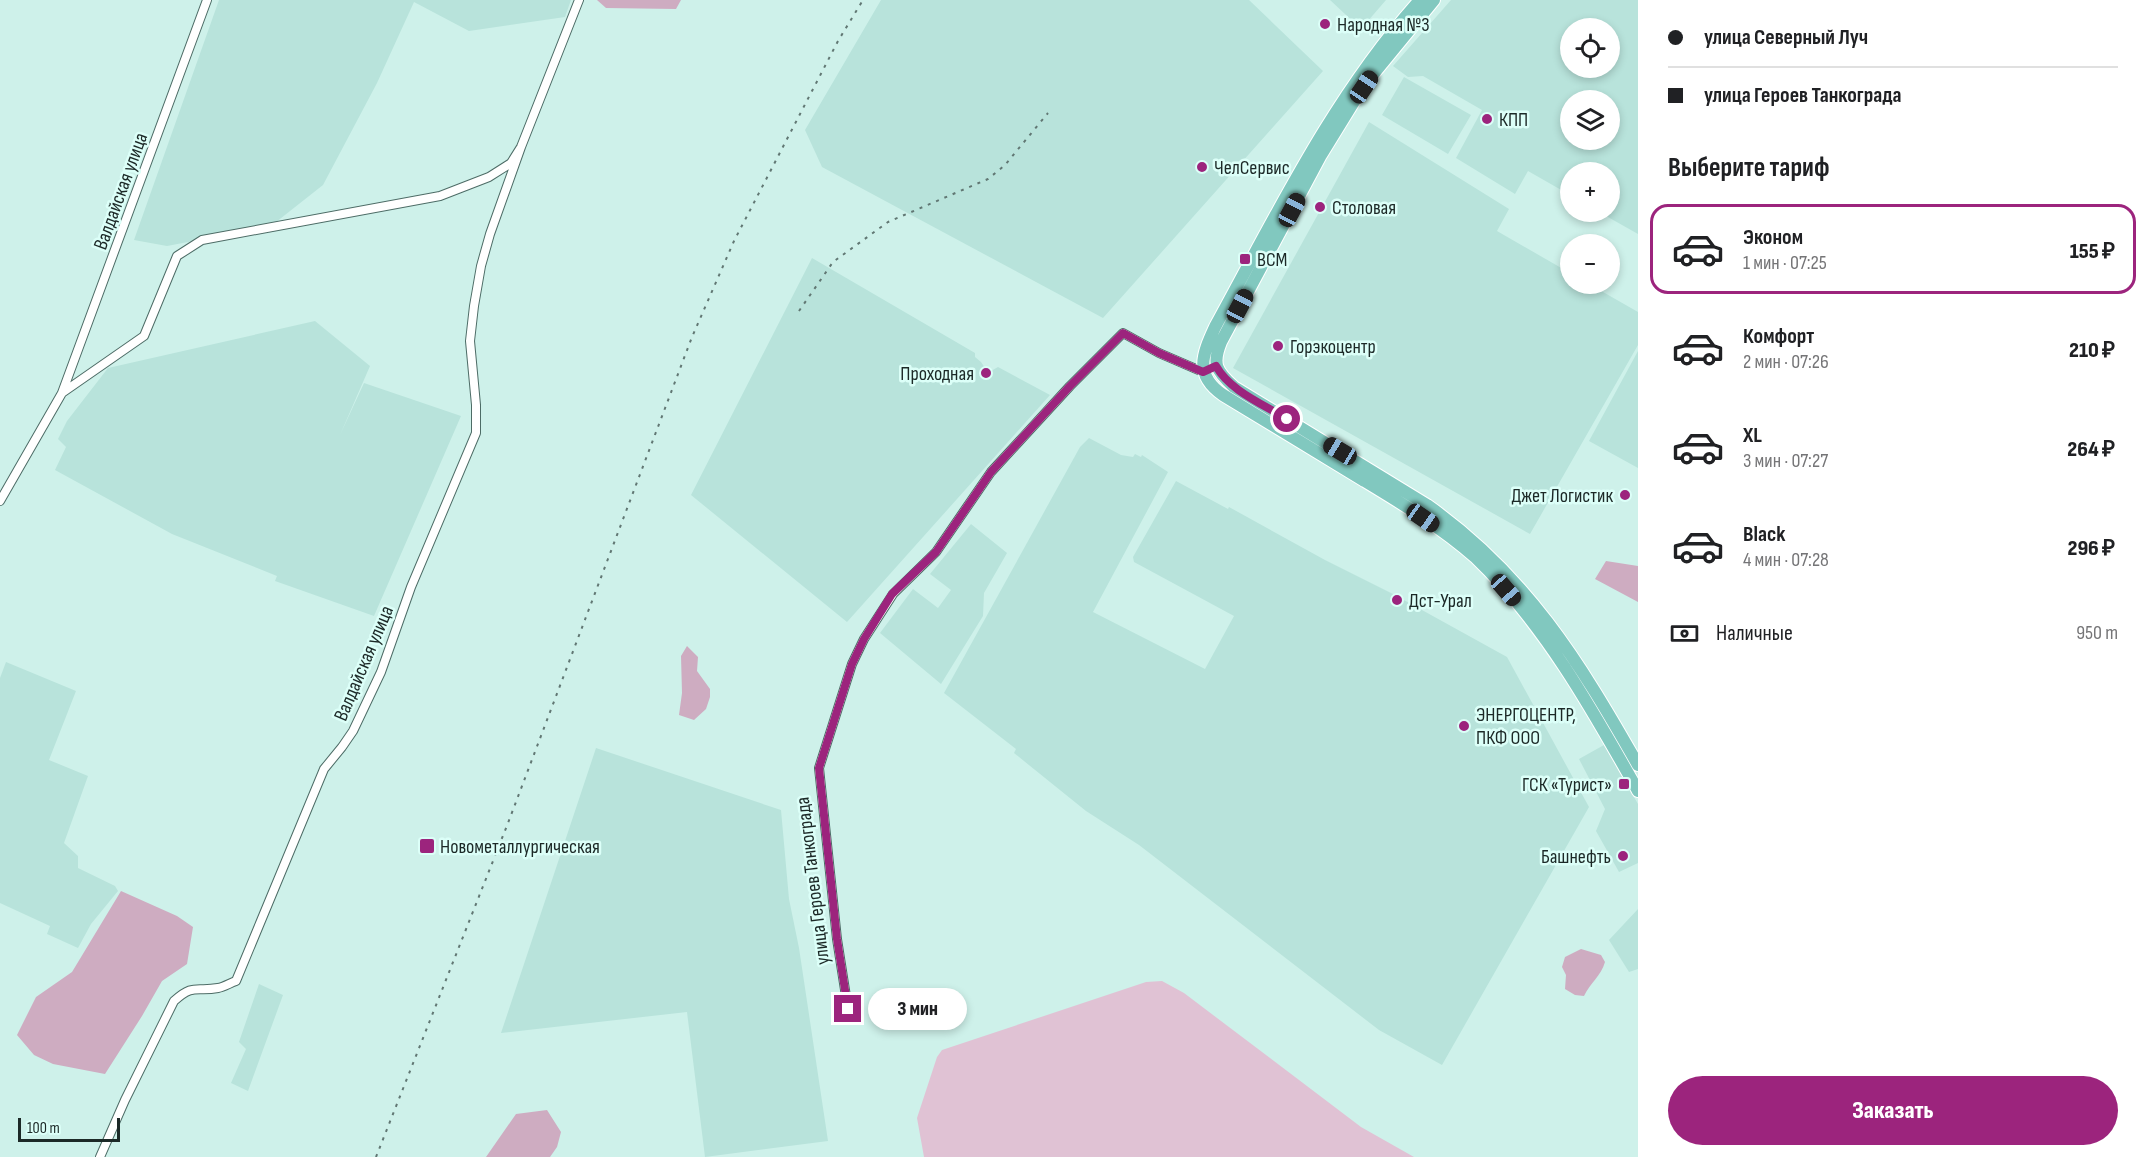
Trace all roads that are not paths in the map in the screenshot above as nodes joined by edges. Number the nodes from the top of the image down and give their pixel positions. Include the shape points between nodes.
1 (207, 0) edge
2 (579, 0) edge
3 (1420, 0) edge
4 (1434, 0) edge
5 (521, 147) junction
6 (1216, 366) junction
7 (1203, 372) junction
8 (62, 393) junction
9 (0, 501) edge
10 (1638, 765) edge
11 (1638, 791) edge
12 (848, 1009) dead end
13 (100, 1157) edge

1 - 8 street, Валдайская улица
2 - 5 street
3 - 7 main road via 1366,67 1312,149 1215,327 1202,360
4 - 6 main road via 1375,72 1321,155 1221,342
5 - 8 street via 511,163 489,177 440,196 201,240 177,255 144,336
5 - 13 street, Валдайская улица via 490,234 474,306 470,341 476,433 411,587 381,672 353,731 324,769 236,981 218,988 185,991 174,1001
6 - 7 street
6 - 10 main road via 1234,387 1427,505 1495,560 1546,618
7 - 11 main road via 1222,395 1396,500 1474,557 1533,621 1586,700
7 - 12 street, улица Героев Танкограда via 1123,333 991,472 936,552 892,594 864,639 852,664 819,768
8 - 9 street, Валдайская улица

